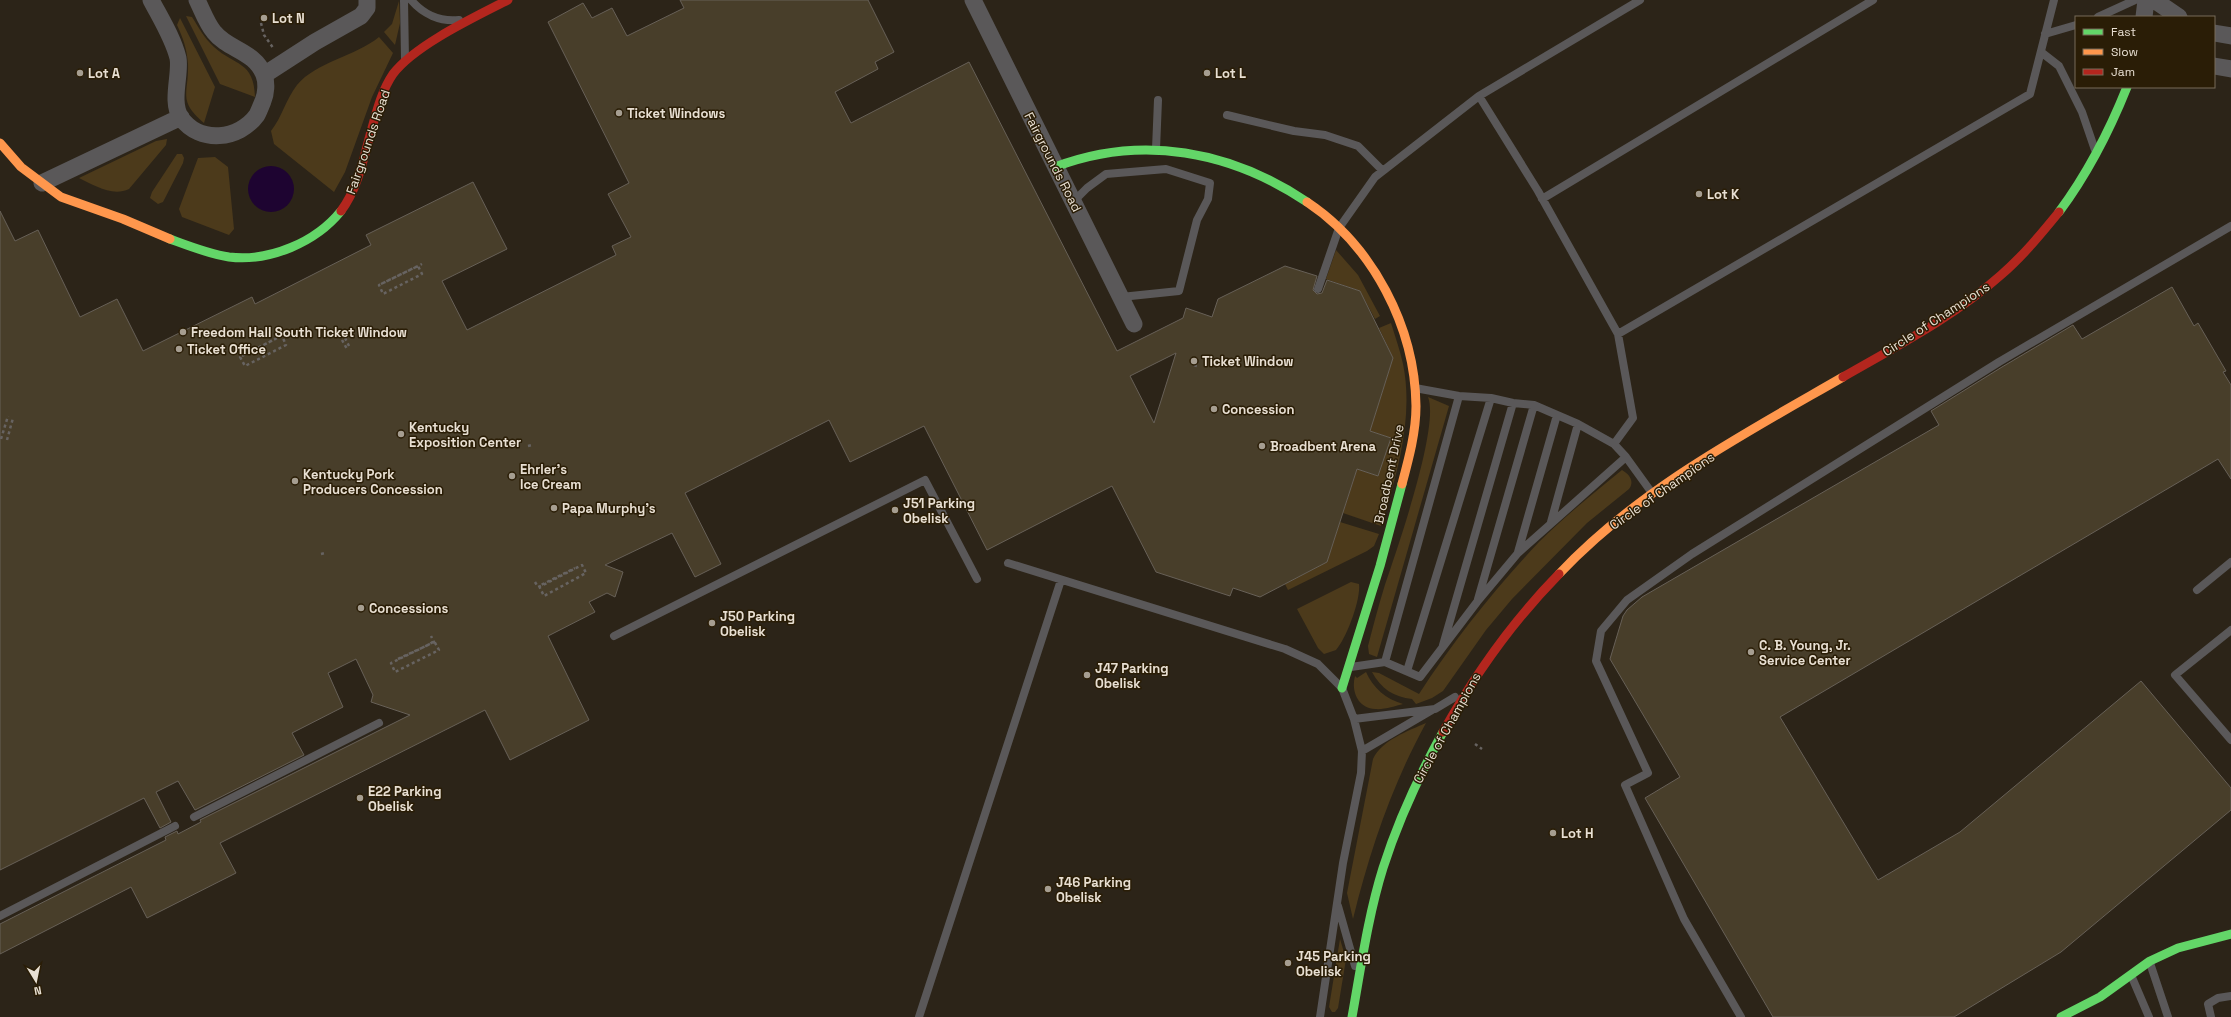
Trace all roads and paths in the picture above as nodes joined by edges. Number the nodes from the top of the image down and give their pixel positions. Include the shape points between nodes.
1 (151, 0) edge
2 (197, 0) edge
3 (368, 0) edge
4 (404, 0) edge
5 (411, 0) edge
6 (508, 0) edge
7 (973, 0) edge
8 (1640, 0) edge
9 (1873, 0) edge
10 (2054, 0) edge
11 (2135, 0) edge
12 (2146, 0) edge
13 (2154, 0) edge
14 (2100, 16) edge
15 (2144, 16) edge
16 (2178, 16) edge
17 (475, 17) junction
18 (261, 23) dead end
19 (2075, 26) edge
20 (2215, 32) edge
21 (2045, 34) junction
22 (2231, 36) edge
23 (2041, 52) junction
24 (277, 53) dead end
25 (405, 62) junction
26 (2215, 66) edge
27 (2231, 69) edge
28 (264, 75) junction
29 (2128, 88) edge
30 (1479, 96) junction
31 (1158, 100) dead end
32 (1227, 115) dead end
33 (180, 117) junction
34 (0, 143) edge
35 (1156, 149) junction
36 (2096, 155) junction
37 (1055, 167) junction
38 (1383, 171) junction
39 (42, 183) junction
40 (1542, 199) junction
41 (1073, 202) junction
42 (2231, 226) edge
43 (1339, 228) junction
44 (422, 264) dead end
45 (381, 284) dead end
46 (1318, 289) dead end
47 (1121, 298) junction
48 (1134, 324) dead end
49 (1618, 334) junction
50 (277, 338) dead end
51 (344, 339) dead end
52 (270, 342) junction
53 (348, 349) dead end
54 (242, 356) dead end
55 (1414, 388) junction
56 (1459, 396) junction
57 (1491, 398) junction
58 (1513, 403) junction
59 (1534, 405) junction
60 (1557, 415) junction
61 (8, 416) dead end
62 (13, 418) dead end
63 (1578, 424) junction
64 (1, 439) dead end
65 (7, 440) dead end
66 (1614, 444) junction
67 (1626, 457) junction
68 (1653, 494) junction
69 (1551, 522) junction
70 (1518, 553) junction
71 (2231, 562) edge
72 (1008, 563) dead end
73 (575, 568) dead end
74 (977, 580) dead end
75 (1061, 580) junction
76 (535, 582) dead end
77 (2198, 590) dead end
78 (1477, 602) junction
79 (2231, 630) edge
80 (431, 636) dead end
81 (614, 636) dead end
82 (430, 644) junction
83 (1442, 649) junction
84 (398, 659) dead end
85 (1385, 662) junction
86 (1348, 667) junction
87 (1406, 671) junction
88 (1342, 688) junction
89 (1466, 691) junction
90 (1435, 709) junction
91 (1354, 719) junction
92 (379, 723) dead end
93 (2231, 740) edge
94 (1475, 744) dead end
95 (1482, 748) dead end
96 (1362, 751) junction
97 (194, 817) dead end
98 (175, 826) dead end
99 (1338, 903) junction
100 (0, 916) edge
101 (2231, 934) edge
102 (2150, 961) junction
103 (2130, 974) junction
104 (1359, 981) junction
105 (2231, 996) edge
106 (2100, 997) junction
107 (920, 1017) edge
108 (1320, 1017) edge
109 (1352, 1017) edge
110 (1741, 1017) edge
111 (2061, 1017) edge
112 (2086, 1017) edge
113 (2149, 1017) edge
114 (2168, 1017) edge
115 (2210, 1017) edge

1 - 33 street via 171,37 178,60 176,81
2 - 28 street via 213,32 249,55
3 - 28 street via 367,8 361,16
4 - 25 lane
5 - 17 lane via 418,8 439,20
6 - 17 street, Fairgrounds Road
7 - 37 street, Fairgrounds Road
8 - 30 lane
9 - 40 lane
10 - 21 lane
11 - 14 lane
12 - 15 street
13 - 16 street
17 - 25 street, Fairgrounds Road
18 - 24 path via 264,35
19 - 21 lane
20 - 22 street
21 - 23 lane
23 - 36 lane via 2059,66 2082,112
23 - 49 lane via 2030,94
25 - 39 street, Fairgrounds Road via 394,74 385,91 348,200 318,233 279,252 240,258 206,251 67,200
26 - 27 street
28 - 33 street via 266,93 257,115 240,131 226,136 211,135 193,130
29 - 36 street, Circle of Champions
30 - 38 lane
30 - 40 lane
31 - 35 lane
32 - 38 lane via 1294,131 1325,135 1358,146
33 - 39 street
34 - 39 street, Fairgrounds Road via 5,154
35 - 37 street, Broadbent Drive via 1074,158
35 - 43 street, Broadbent Drive via 1200,154 1278,181 1312,203
36 - 68 street, Circle of Champions via 2075,190 2045,230 2000,276 1970,299 1913,336 1731,443
37 - 41 street, Fairgrounds Road
38 - 43 lane via 1375,177
40 - 49 lane
41 - 47 street, Fairgrounds Road
41 - 47 lane via 1106,174 1166,170 1210,183 1208,200 1196,220 1179,291
42 - 110 lane via 2000,362 1692,554 1627,600 1601,631 1596,661 1648,773 1626,785 1684,919
43 - 46 lane
43 - 55 street, Broadbent Drive via 1366,257 1388,292 1405,338 1413,370
44 - 45 path via 403,273 396,277 390,280 379,285 383,294 422,274 418,266 414,268 407,271 401,274 394,278
47 - 48 street, Fairgrounds Road
49 - 66 lane via 1633,418
50 - 52 path
51 - 53 path
52 - 52 path via 240,357 245,366 286,345 282,336
52 - 54 path
55 - 56 lane
55 - 86 street, Broadbent Drive via 1416,406 1409,457 1390,532
56 - 57 lane
56 - 85 lane
57 - 58 lane
57 - 87 lane
58 - 59 lane
58 - 83 lane
59 - 60 lane
59 - 78 lane
60 - 63 lane
60 - 70 lane
61 - 64 path
62 - 65 path
63 - 66 lane
63 - 69 lane
66 - 67 lane
67 - 68 lane
67 - 69 lane
68 - 89 street, Circle of Champions via 1602,533 1558,573 1509,629
69 - 70 lane
70 - 78 lane
71 - 77 lane
72 - 75 lane
73 - 76 path via 539,586 541,591 544,596 586,573 582,565 549,582 543,585 538,587
74 - 81 lane via 925,480
75 - 88 lane via 1285,649 1318,664
75 - 107 lane
78 - 83 lane
79 - 93 lane via 2175,675
80 - 82 path via 434,642
82 - 82 path via 391,663 395,672 439,650 434,641
82 - 84 path
83 - 87 lane via 1420,677
85 - 86 lane
85 - 87 lane
86 - 88 street, Broadbent Drive
88 - 91 lane
89 - 90 lane
89 - 104 street, Circle of Champions via 1418,778 1384,866 1370,918
90 - 91 lane
90 - 96 lane
91 - 96 lane
92 - 97 lane
94 - 95 path
96 - 99 lane via 1361,773 1343,863
98 - 100 lane
99 - 104 lane
99 - 108 lane
101 - 102 street via 2178,948
102 - 103 street
102 - 114 lane
103 - 106 street
103 - 113 lane
104 - 109 street, Circle of Champions
105 - 115 lane via 2218,998 2208,1004
106 - 111 street
106 - 112 street

